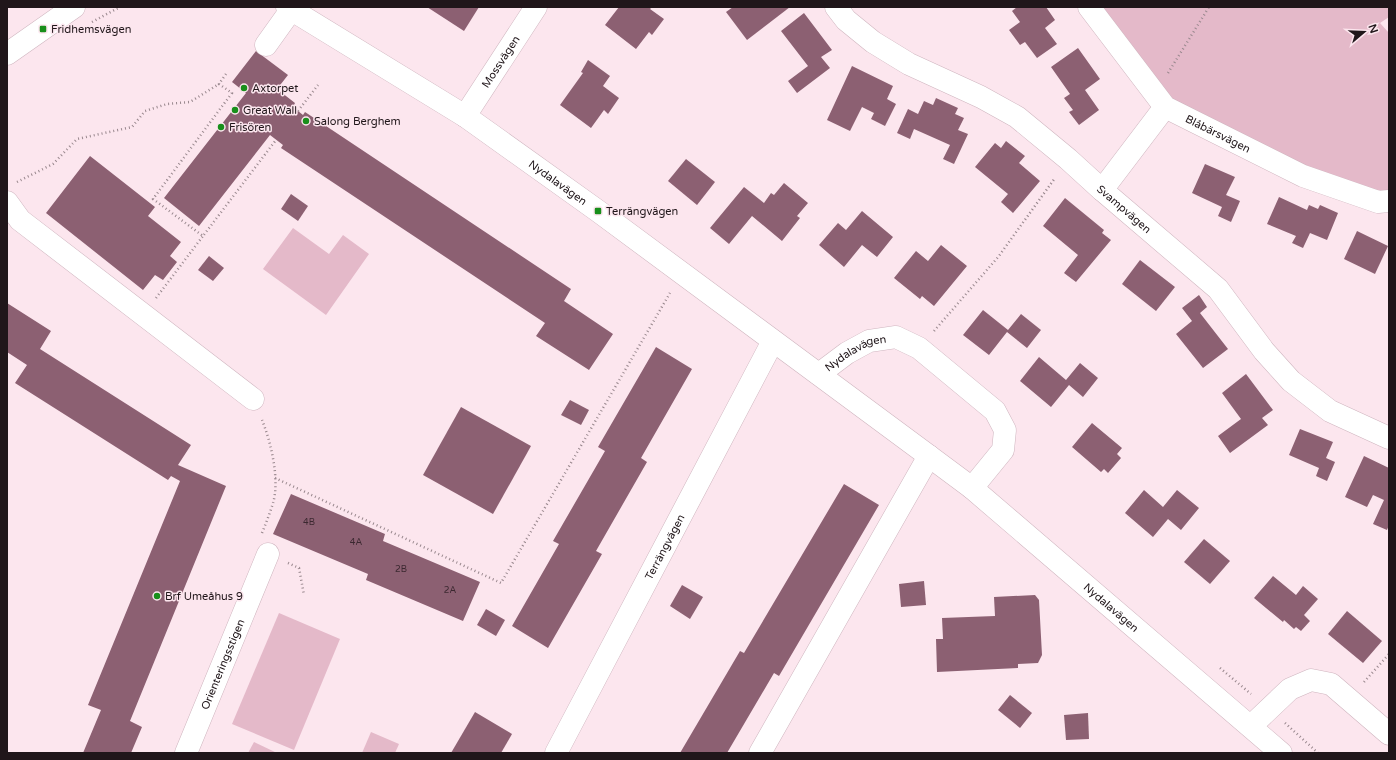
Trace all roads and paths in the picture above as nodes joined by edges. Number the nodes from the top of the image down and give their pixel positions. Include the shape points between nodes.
1 (74, 7) edge
2 (536, 7) edge
3 (836, 7) edge
4 (1088, 7) edge
5 (1209, 7) edge
6 (289, 8) edge
7 (266, 45) dead end
8 (7, 54) edge
9 (226, 74) dead end
10 (219, 84) junction
11 (318, 85) dead end
12 (1160, 101) junction
13 (298, 111) dead end
14 (466, 116) junction
15 (276, 140) dead end
16 (1068, 159) junction
17 (1102, 190) junction
18 (10, 193) edge
19 (1389, 201) edge
20 (203, 236) junction
21 (682, 274) junction
22 (143, 315) junction
23 (773, 341) junction
24 (919, 348) junction
25 (819, 374) junction
26 (253, 399) joint
27 (1389, 438) edge
28 (929, 456) junction
29 (274, 478) junction
30 (972, 488) junction
31 (268, 554) junction
32 (304, 595) dead end
33 (1389, 654) edge
34 (1348, 699) junction
35 (1251, 726) junction
36 (1389, 734) edge
37 (186, 753) edge
38 (556, 753) edge
39 (760, 753) edge
40 (1281, 753) edge

1 - 8 street
2 - 14 street, Mossvägen
3 - 16 street, Svampvägen via 846,20 873,42 909,64 981,97 1017,117
4 - 12 street, Blåbärsvägen
5 - 12 path
6 - 7 street
6 - 14 street, Nydalavägen
9 - 10 path
10 - 18 path via 190,102 167,104 145,111 132,127 77,139 53,164
10 - 20 path via 232,93 153,199
11 - 13 path
12 - 17 street
12 - 19 street, Blåbärsvägen via 1303,176 1378,202
14 - 21 street, Nydalavägen
15 - 20 path
16 - 17 street, Svampvägen
16 - 24 path via 999,256
17 - 27 street, Svampvägen via 1218,289 1264,351 1291,381 1330,411
18 - 22 street via 20,220
20 - 22 path
21 - 23 street, Nydalavägen
21 - 29 path via 501,583
22 - 26 street
23 - 25 street, Nydalavägen
23 - 38 street, Terrängvägen
24 - 25 street, Nydalavägen via 896,337 869,341
24 - 30 street, Nydalavägen via 995,411 1005,430 1003,450
25 - 28 street, Nydalavägen
26 - 29 path via 270,446
28 - 30 street, Nydalavägen
28 - 39 street
29 - 31 path via 274,502 260,538
30 - 35 street, Nydalavägen
31 - 32 path via 299,568
31 - 37 street, Orienteringsstigen
33 - 34 path
34 - 35 street via 1331,684 1311,680 1290,689
34 - 36 street
35 - 40 street, Nydalavägen

